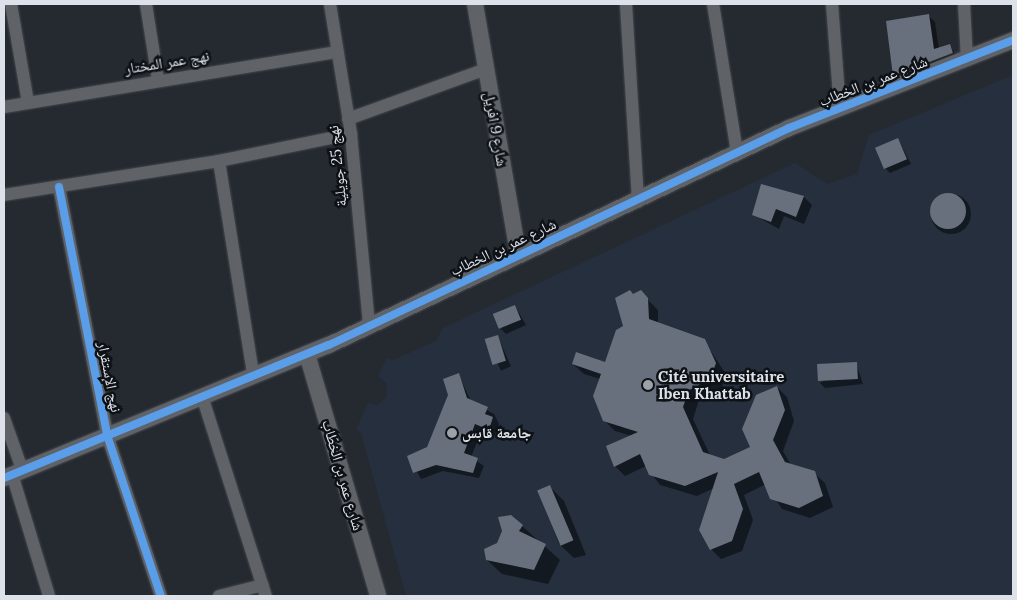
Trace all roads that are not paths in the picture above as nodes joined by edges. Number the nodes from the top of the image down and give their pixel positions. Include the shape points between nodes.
1 (11, 4) edge
2 (146, 4) edge
3 (330, 4) edge
4 (475, 4) edge
5 (626, 4) edge
6 (713, 4) edge
7 (832, 4) edge
8 (964, 4) edge
9 (1013, 40) edge
10 (337, 52) junction
11 (967, 60) junction
12 (486, 69) junction
13 (158, 80) junction
14 (28, 102) junction
15 (4, 107) edge
16 (840, 107) junction
17 (348, 118) junction
18 (351, 134) junction
19 (737, 153) junction
20 (218, 161) junction
21 (59, 187) junction
22 (4, 195) edge
23 (638, 202) junction
24 (518, 254) junction
25 (369, 326) junction
26 (307, 354) junction
27 (253, 373) junction
28 (202, 396) junction
29 (4, 418) edge
30 (107, 435) junction
31 (13, 474) edge
32 (264, 591) edge
33 (49, 596) edge
34 (161, 596) edge
35 (218, 596) edge
36 (378, 596) edge

1 - 14 street
2 - 13 street
3 - 10 street, نهج 25 جويلية
4 - 12 street, شارع 9 افريل
5 - 23 street
6 - 19 street
7 - 16 street
8 - 11 street
9 - 11 street, شارع عمر بن الخطاب
10 - 13 street, نهج عمر المختار
10 - 17 street, نهج 25 جويلية
11 - 16 street, شارع عمر بن الخطاب
12 - 17 street
12 - 24 street, شارع 9 افريل
13 - 14 street, نهج عمر المختار
14 - 15 street, نهج عمر المختار
16 - 19 street, شارع عمر بن الخطاب
17 - 18 street, نهج 25 جويلية
18 - 20 street
18 - 25 street, نهج 25 جويلية
19 - 23 street, شارع عمر بن الخطاب
20 - 21 street
20 - 27 street
21 - 22 street
21 - 30 street, نهج الإستقرار
23 - 24 street, شارع عمر بن الخطاب
24 - 25 street, شارع عمر بن الخطاب
25 - 26 street, شارع عمر بن الخطاب
26 - 27 street, شارع عمر بن الخطاب
26 - 36 street, شارع عمر بن الخطّاب
27 - 28 street, شارع عمر بن الخطاب
28 - 30 street, شارع عمر بن الخطاب
28 - 32 street
29 - 31 street
30 - 31 street, شارع عمر بن الخطاب
30 - 34 street, نهج الإستقرار
31 - 33 street
32 - 35 street

